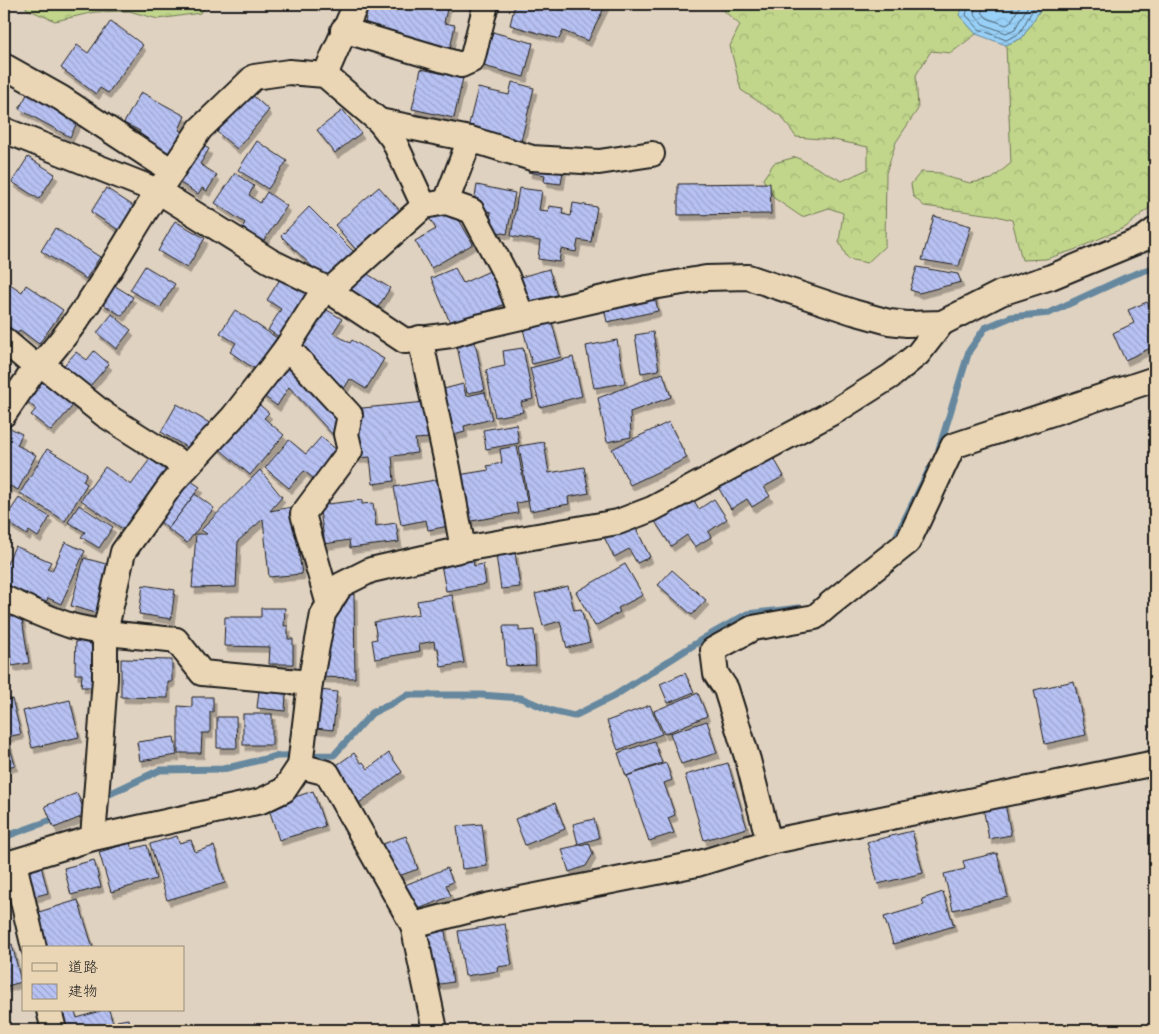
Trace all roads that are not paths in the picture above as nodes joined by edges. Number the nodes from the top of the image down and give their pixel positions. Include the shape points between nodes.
1 (356, 4) edge
2 (486, 4) edge
3 (344, 30) junction
4 (4, 66) edge
5 (325, 75) junction
6 (379, 121) junction
7 (4, 130) edge
8 (470, 139) junction
9 (652, 154) dead end
10 (172, 171) junction
11 (158, 191) junction
12 (435, 204) junction
13 (1155, 230) edge
14 (327, 290) junction
15 (522, 317) junction
16 (942, 323) junction
17 (420, 338) junction
18 (4, 340) edge
19 (287, 347) junction
20 (39, 365) junction
21 (1155, 379) edge
22 (4, 414) edge
23 (187, 467) junction
24 (463, 549) junction
25 (4, 598) edge
26 (329, 605) junction
27 (105, 632) junction
28 (310, 683) junction
29 (1155, 763) edge
30 (300, 766) junction
31 (94, 827) junction
32 (769, 842) junction
33 (9, 864) edge
34 (413, 925) junction
35 (33, 946) edge
36 (50, 1012) edge
37 (54, 1030) edge
38 (435, 1030) edge

1 - 3 street
2 - 3 street via 472,60 460,64
3 - 5 street
4 - 10 street via 61,98
5 - 6 street
5 - 10 street via 289,72 254,77 200,129
6 - 8 street
6 - 12 street
7 - 11 street
8 - 9 street via 532,158 599,162
8 - 12 street
10 - 11 street
11 - 14 street via 270,261
11 - 20 street via 94,296
12 - 14 street
12 - 15 street via 472,210 507,277
13 - 16 street via 1144,239 1051,277 1001,293
14 - 17 street via 405,341
14 - 19 street
15 - 16 street via 647,288 706,278 748,276 889,322
15 - 17 street via 451,335
16 - 24 street via 918,354 891,376 836,410 652,509 618,522
17 - 24 street
18 - 20 street
19 - 23 street via 233,417
19 - 26 street via 350,415 346,434 350,451 303,514
20 - 22 street
20 - 23 street via 105,415
21 - 32 street via 953,446 908,542 816,617 753,628 713,650 716,674 726,688
23 - 27 street via 172,482 123,552
24 - 26 street via 371,570 341,585
25 - 27 street via 72,626
26 - 28 street via 323,614
27 - 28 street via 176,640 202,673
27 - 31 street via 105,679
28 - 30 street
29 - 32 street
30 - 31 street via 284,790 261,801
30 - 34 street via 327,772
31 - 33 street
32 - 34 street via 697,864 486,906
33 - 35 street
34 - 38 street
36 - 37 street

